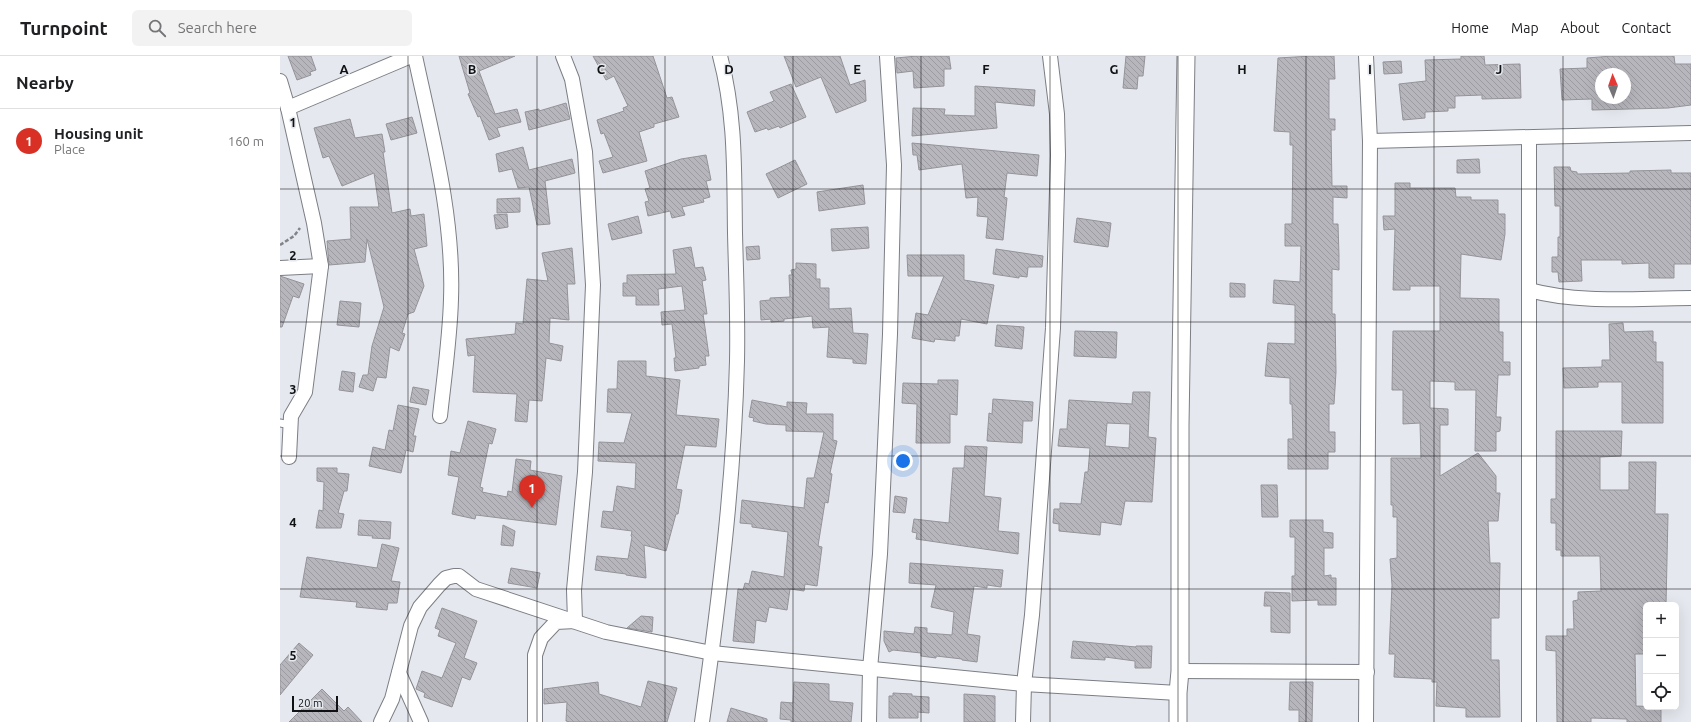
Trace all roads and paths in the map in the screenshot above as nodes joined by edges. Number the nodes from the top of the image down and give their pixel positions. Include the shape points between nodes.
1 (411, 56) edge
2 (416, 56) edge
3 (563, 56) edge
4 (720, 56) edge
5 (887, 56) edge
6 (1050, 56) edge
7 (1186, 56) edge
8 (1366, 56) edge
9 (280, 82) edge
10 (288, 108) junction
11 (1691, 134) edge
12 (1529, 138) junction
13 (1370, 141) junction
14 (314, 223) junction
15 (280, 245) edge
16 (321, 266) junction
17 (280, 268) edge
18 (1529, 290) junction
19 (1691, 298) edge
20 (440, 416) dead end
21 (285, 424) edge
22 (288, 457) dead end
23 (575, 621) junction
24 (712, 653) junction
25 (870, 669) junction
26 (1180, 671) junction
27 (1367, 672) junction
28 (399, 673) junction
29 (1024, 684) junction
30 (1178, 692) junction
31 (381, 722) edge
32 (421, 722) edge
33 (535, 722) edge
34 (702, 722) edge
35 (869, 722) edge
36 (1022, 722) edge
37 (1178, 722) edge
38 (1366, 722) edge
39 (1529, 722) edge

1 - 10 street
2 - 20 street via 443,192 450,248 452,299
3 - 23 street via 572,79 585,152 593,285 585,472 574,590
4 - 24 street via 732,113 736,167 737,361 727,524
5 - 25 street via 894,165 890,334 880,554
6 - 29 street via 1057,114 1058,154 1052,328 1032,615
7 - 26 street via 1180,426
8 - 13 street
9 - 10 street
10 - 14 street
11 - 12 street
12 - 13 street
12 - 18 street
13 - 27 street
14 - 15 path via 299,229 294,236
14 - 16 street
16 - 17 street
16 - 21 street via 305,392
18 - 19 street via 1548,295 1589,299
18 - 39 street
21 - 22 street
23 - 24 street via 606,632
23 - 28 street via 476,589 459,576 446,578 420,606 411,626
23 - 33 street via 556,622 541,638 535,655
24 - 25 street
24 - 34 street
25 - 29 street
25 - 35 street
26 - 27 street
26 - 30 street
27 - 38 street
28 - 31 street via 392,700
28 - 32 street
29 - 30 street
29 - 36 street
30 - 37 street

